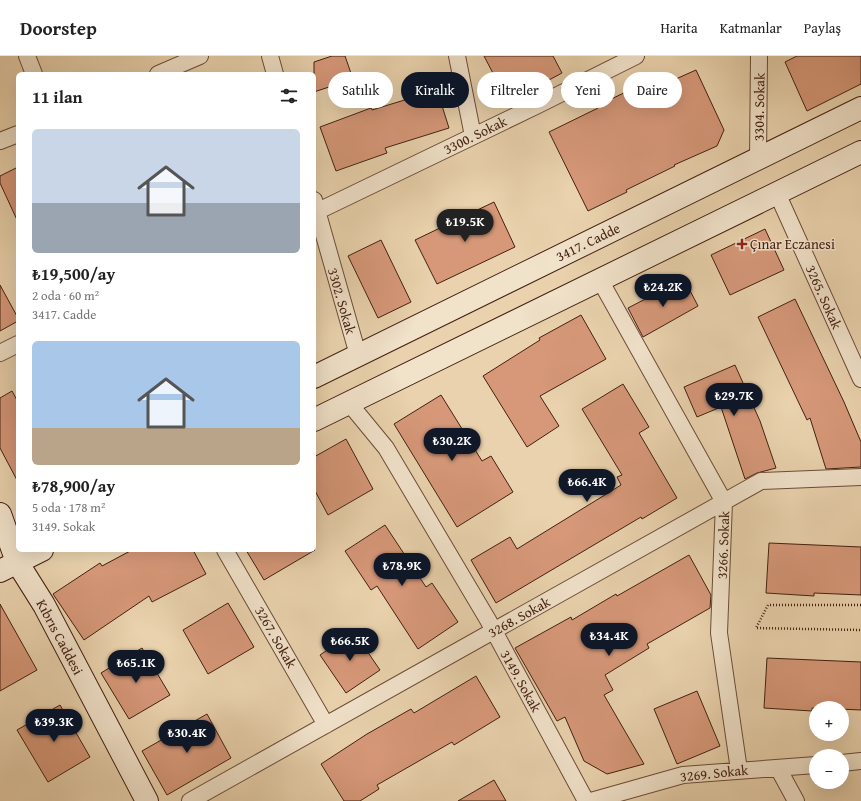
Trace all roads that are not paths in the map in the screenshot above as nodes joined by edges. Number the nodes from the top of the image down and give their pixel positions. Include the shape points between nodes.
1 (27, 56) edge
2 (200, 56) edge
3 (270, 56) edge
4 (457, 56) edge
5 (636, 56) edge
6 (759, 56) edge
7 (33, 72) edge
8 (163, 72) edge
9 (274, 72) edge
10 (861, 108) edge
11 (16, 135) edge
12 (473, 136) junction
13 (0, 142) edge
14 (861, 152) edge
15 (758, 159) junction
16 (777, 193) junction
17 (316, 208) edge
18 (316, 211) edge
19 (600, 280) junction
20 (16, 345) edge
21 (0, 353) edge
22 (358, 355) junction
23 (316, 375) edge
24 (861, 379) edge
25 (349, 403) junction
26 (316, 419) edge
27 (861, 477) edge
28 (724, 502) junction
29 (6, 522) edge
30 (38, 552) edge
31 (226, 552) edge
32 (9, 566) edge
33 (494, 631) junction
34 (326, 725) junction
35 (861, 761) edge
36 (849, 762) edge
37 (809, 766) edge
38 (778, 768) junction
39 (739, 770) junction
40 (146, 801) edge
41 (190, 801) edge
42 (586, 801) edge
43 (591, 801) edge
44 (796, 801) edge

1 - 7 street
2 - 8 street
3 - 9 street
4 - 12 street
5 - 12 street, 3300. Sokak
6 - 15 street, 3304. Sokak
10 - 15 street, 3417. Cadde
11 - 13 street
12 - 17 street, 3300. Sokak
14 - 16 street
15 - 22 street, 3417. Cadde
16 - 19 street
16 - 24 street, 3265. Sokak
18 - 22 street, 3302. Sokak
19 - 25 street
19 - 28 street, 3266. Sokak
20 - 21 street
22 - 23 street, 3417. Cadde
25 - 26 street
25 - 33 street, 3149. Sokak via 386,448
27 - 28 street, 3268. Sokak via 761,481
28 - 33 street, 3268. Sokak
28 - 39 street, 3266. Sokak via 719,633
29 - 32 street, Kıbrıs Caddesi
30 - 32 street
31 - 34 street, 3267. Sokak
32 - 40 street, Kıbrıs Caddesi via 44,605
33 - 34 street, 3268. Sokak
33 - 42 street, 3149. Sokak
34 - 41 street, 3268. Sokak
35 - 36 street
37 - 38 street, 3269. Sokak
38 - 39 street, 3269. Sokak
38 - 44 street
39 - 43 street, 3269. Sokak via 683,775

